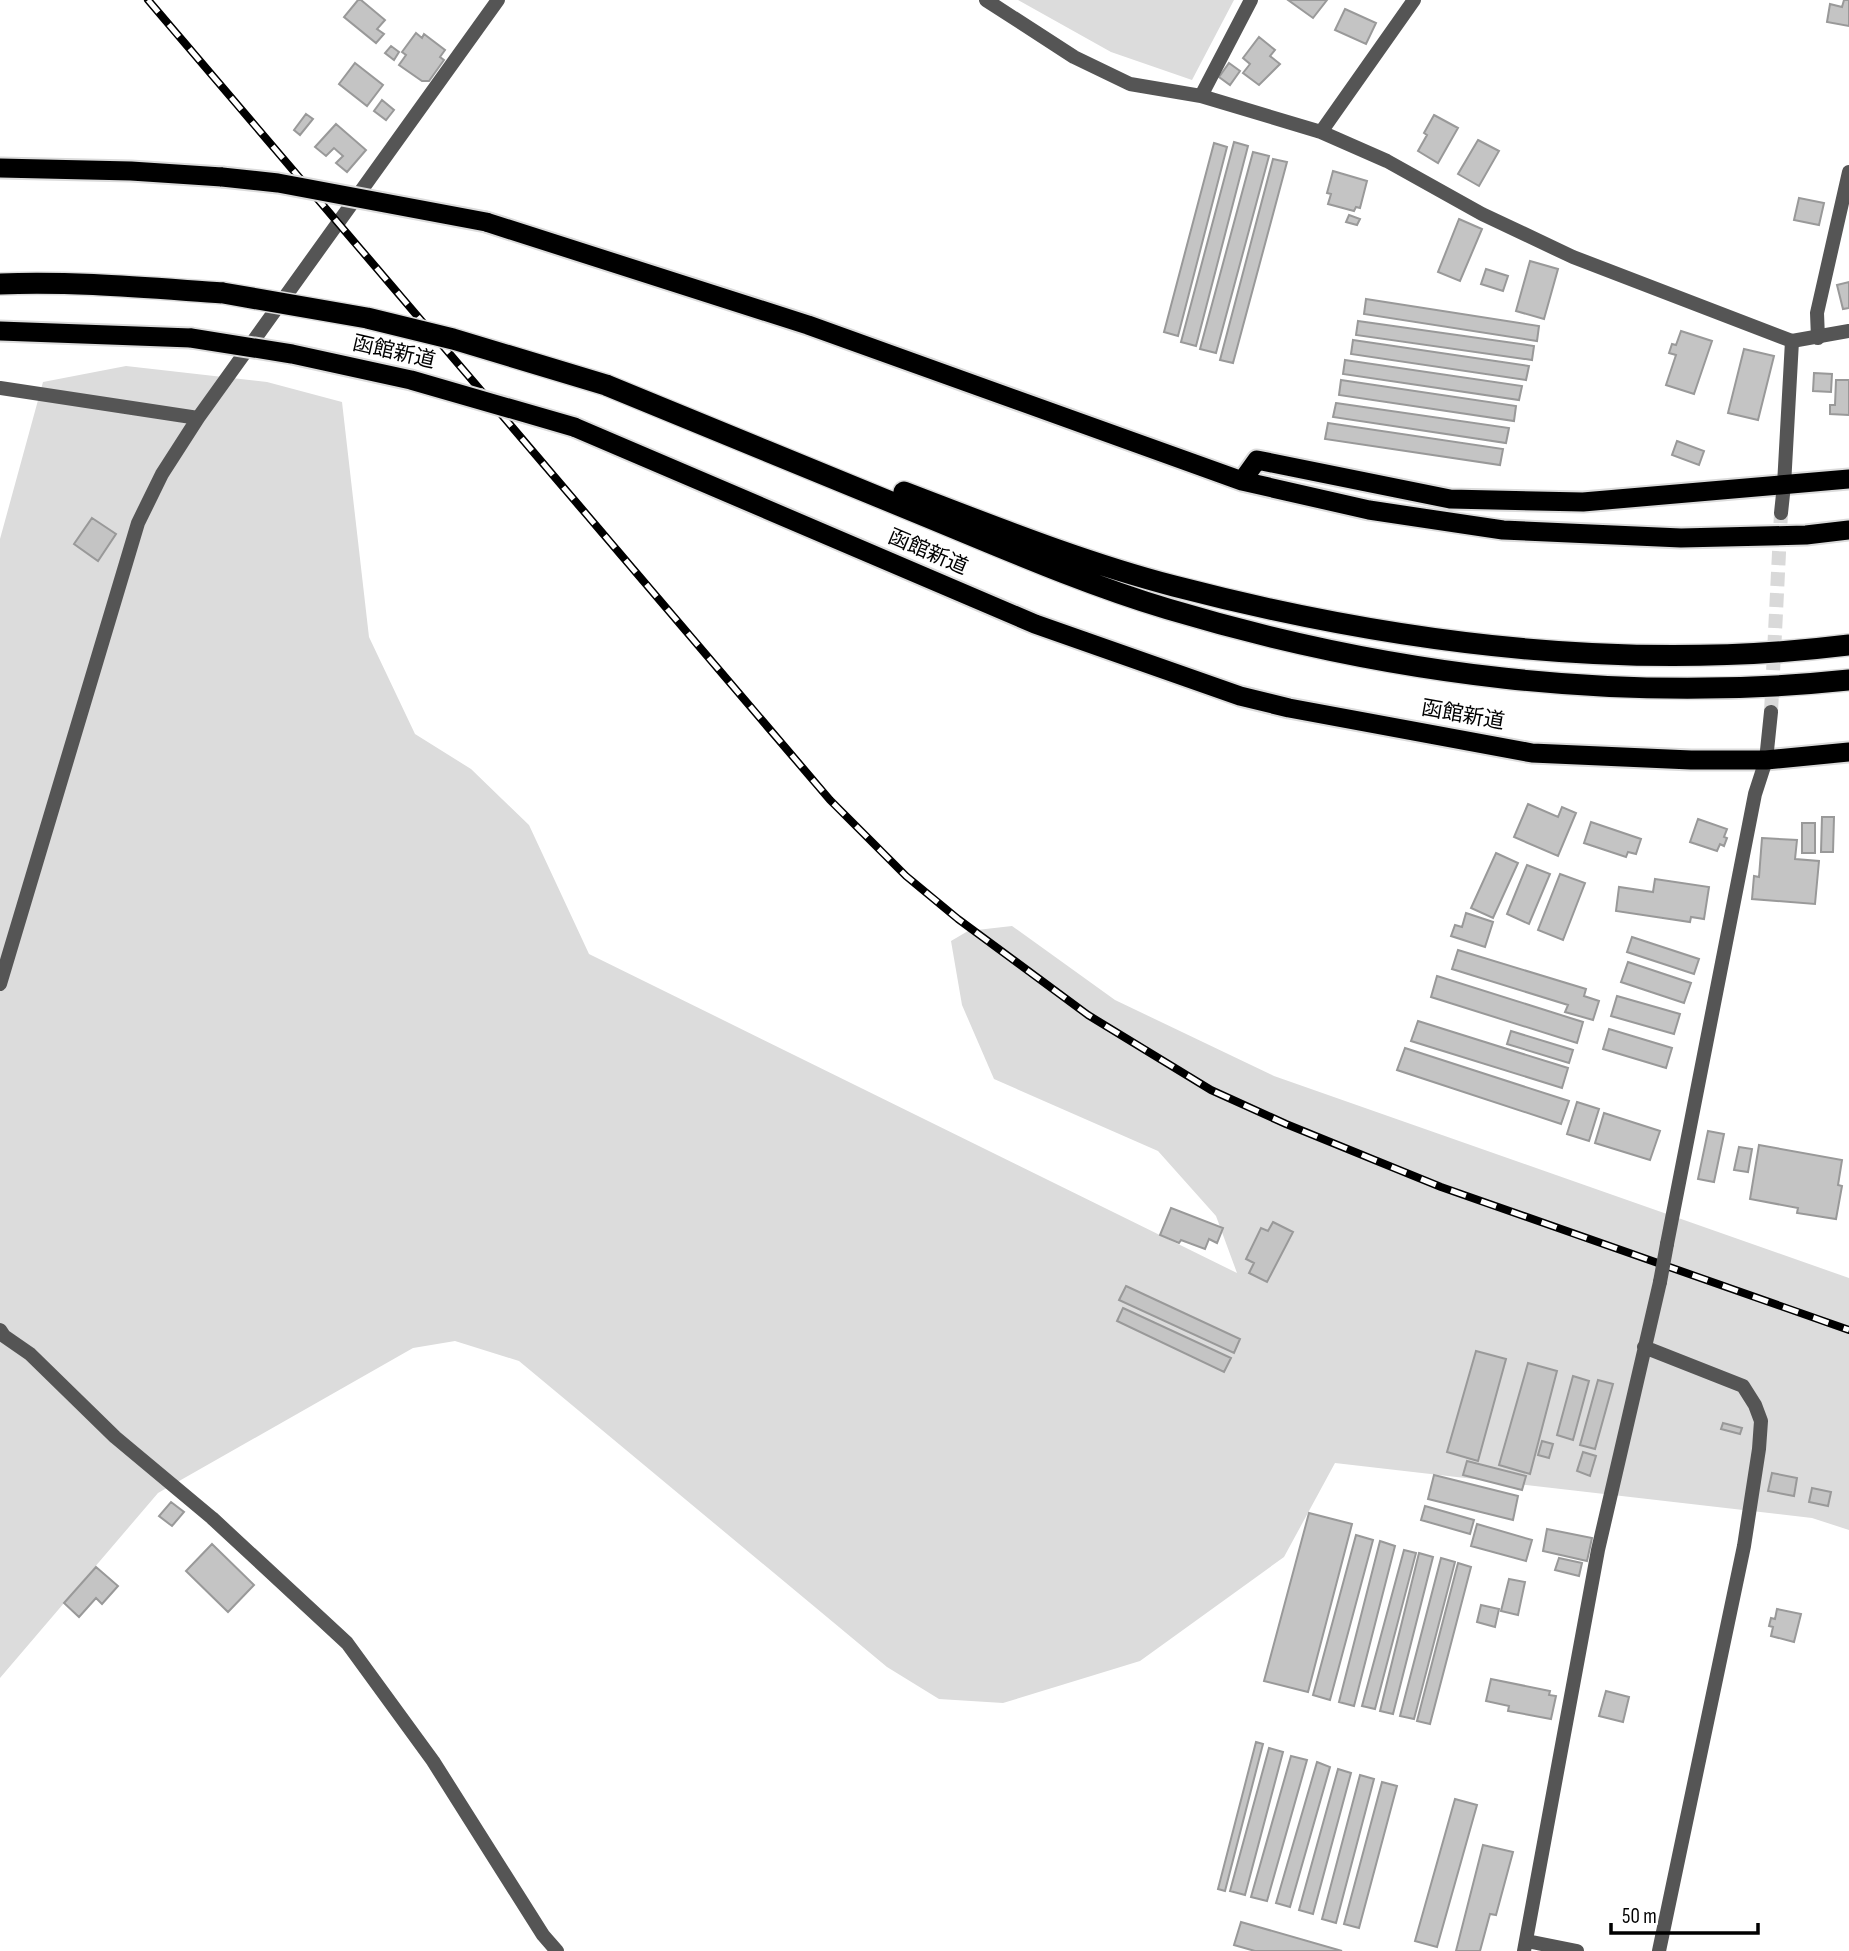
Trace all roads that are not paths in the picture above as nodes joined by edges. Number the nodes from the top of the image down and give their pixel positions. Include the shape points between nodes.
1 (498, 0) edge
2 (986, 0) edge
3 (1251, 0) edge
4 (1415, 0) edge
5 (1201, 96) junction
6 (1321, 132) junction
7 (0, 168) edge
8 (1849, 172) edge
9 (0, 284) edge
10 (0, 331) edge
11 (1849, 331) edge
12 (1818, 338) junction
13 (1792, 341) junction
14 (606, 385) junction
15 (0, 388) edge
16 (198, 418) junction
17 (1849, 479) edge
18 (1242, 481) junction
19 (1784, 485) junction
20 (1781, 513) tunnel mouth
21 (1849, 530) edge
22 (1849, 645) edge
23 (1849, 680) edge
24 (1771, 712) tunnel mouth
25 (1849, 752) edge
26 (1766, 760) junction
27 (0, 984) edge
28 (0, 1330) edge
29 (1644, 1347) junction
30 (1526, 1946) edge
31 (557, 1951) edge
32 (1577, 1951) edge
33 (1659, 1951) edge

1 - 16 street
2 - 5 street via 1074,57 1130,84
3 - 5 street
4 - 6 street
5 - 6 street
6 - 13 street via 1573,257
7 - 18 highway, bridge via 131,171 278,183 486,222 808,325
8 - 12 street via 1818,313
9 - 14 highway, 函館新道, bridge via 223,293 379,321
10 - 26 highway, 函館新道, bridge via 191,338 292,354 411,380 574,427 1035,624 1240,696 1289,708 1532,752
11 - 12 street
12 - 13 street
13 - 19 street
14 - 22 highway, 函館新道 via 1173,586 1370,630 1589,653 1707,655
14 - 23 highway, 函館新道 via 1069,574 1264,635 1473,676 1594,686 1707,688
15 - 16 street
16 - 27 street via 138,523
17 - 19 highway
18 - 19 highway via 1257,460 1450,499 1583,502
18 - 21 highway via 1369,510 1503,530 1682,538
19 - 20 street
24 - 26 street
25 - 26 highway, 函館新道
26 - 29 street, bridge via 1755,794
28 - 31 street via 347,1643 433,1761
29 - 30 street via 1598,1550
29 - 33 street via 1743,1386 1761,1421 1744,1546
30 - 32 street

